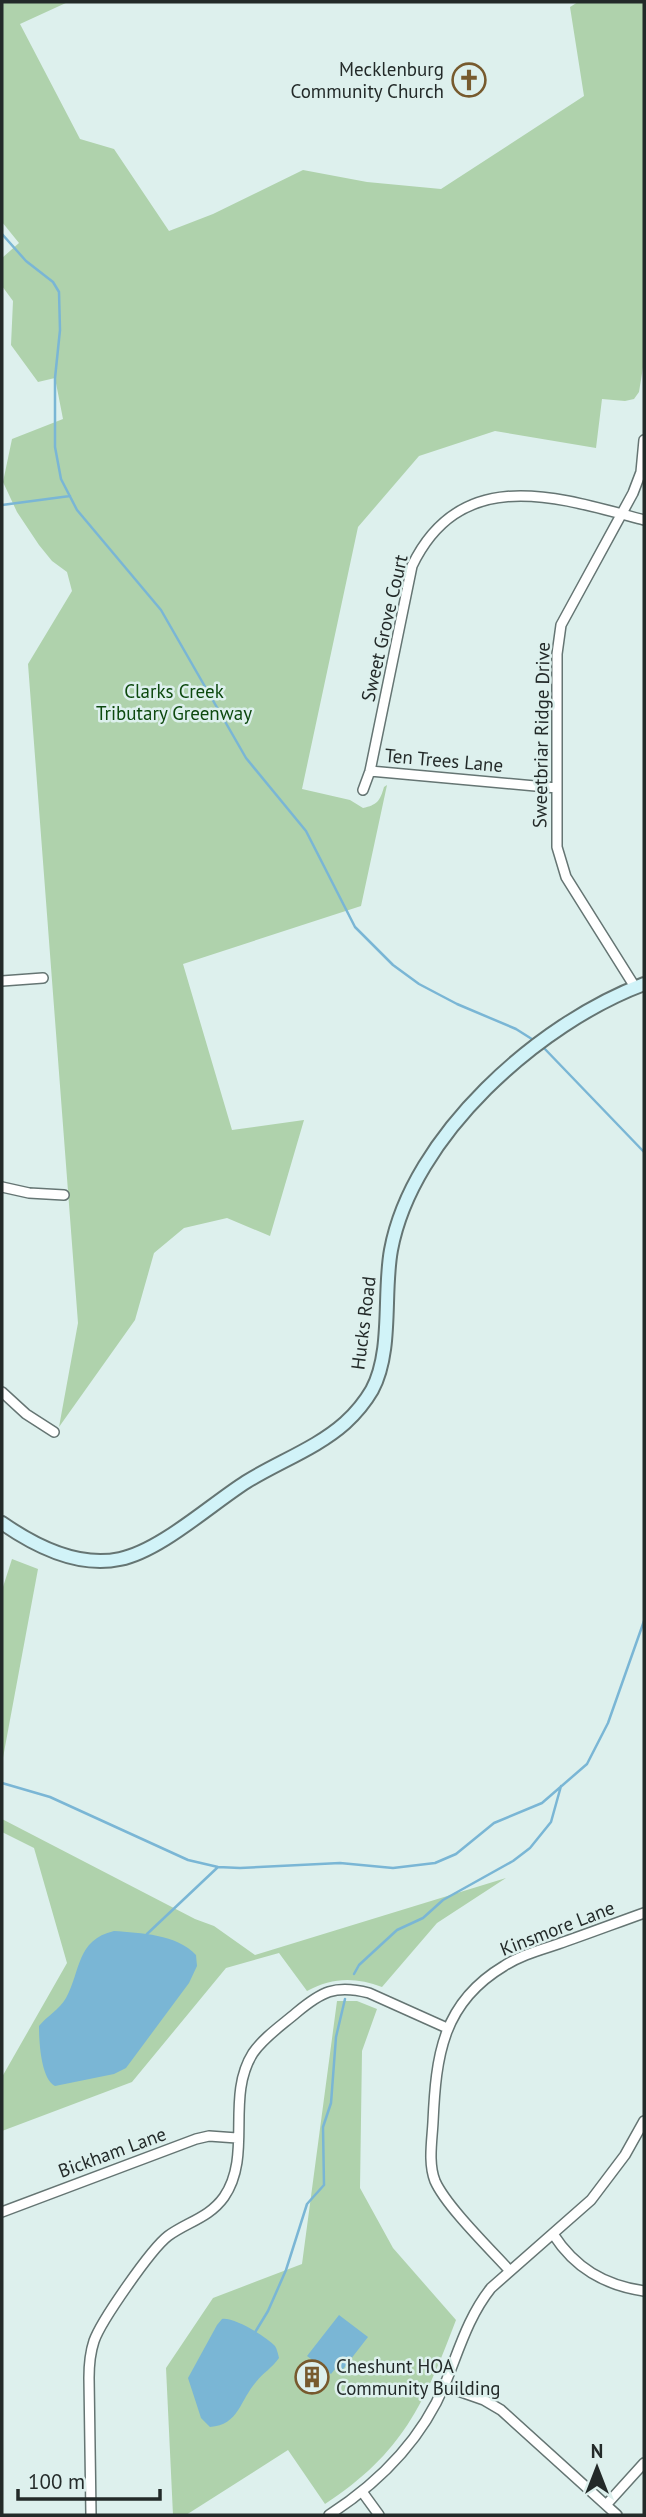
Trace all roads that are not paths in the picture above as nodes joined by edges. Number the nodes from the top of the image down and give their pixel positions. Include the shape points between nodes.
1 (644, 440) edge
2 (621, 514) junction
3 (644, 520) edge
4 (370, 771) junction
5 (557, 788) junction
6 (363, 790) dead end
7 (43, 978) dead end
8 (2, 981) edge
9 (640, 986) edge
10 (2, 1186) edge
11 (64, 1195) dead end
12 (2, 1392) edge
13 (54, 1432) dead end
14 (2, 1523) edge
15 (644, 1913) edge
16 (447, 2028) junction
17 (644, 2121) edge
18 (237, 2138) junction
19 (2, 2212) edge
20 (553, 2234) junction
21 (510, 2271) junction
22 (644, 2291) edge
23 (444, 2386) junction
24 (644, 2463) edge
25 (363, 2493) junction
26 (606, 2505) junction
27 (91, 2515) edge
28 (329, 2515) edge
29 (379, 2515) edge
30 (617, 2515) edge

1 - 2 street, Sweetbriar Ridge Drive via 641,472
2 - 3 street, Sweet Grove Court
2 - 4 street, Sweet Grove Court via 545,497 509,495 462,509 441,524 422,545 412,566
2 - 5 street, Sweetbriar Ridge Drive via 561,625
4 - 5 street, Ten Trees Lane
4 - 6 street, Sweet Grove Court
5 - 9 street, Sweetbriar Ridge Drive via 557,847 566,877
7 - 8 street
9 - 14 main road, Hucks Road via 592,1009 532,1049 460,1116 439,1143 411,1190 397,1226 383,1347 373,1388 345,1423 246,1482 156,1544 120,1559 71,1557
10 - 11 street
12 - 13 street via 26,1415
15 - 16 street, Kinsmore Lane via 504,1965 476,1986
16 - 18 street via 356,1989 317,1996 253,2054 241,2082
16 - 21 street, Kinsmore Lane via 435,2075 432,2172 443,2194
17 - 20 street via 609,2178
18 - 19 street, Bickham Lane via 196,2139
18 - 27 street via 235,2170 225,2196 205,2216 167,2236 151,2252 94,2340 89,2378
20 - 21 street
20 - 22 street via 591,2274
21 - 23 street via 475,2310
23 - 25 street via 406,2450
23 - 26 street via 501,2410
24 - 26 street
25 - 28 street
25 - 29 street
26 - 30 street

